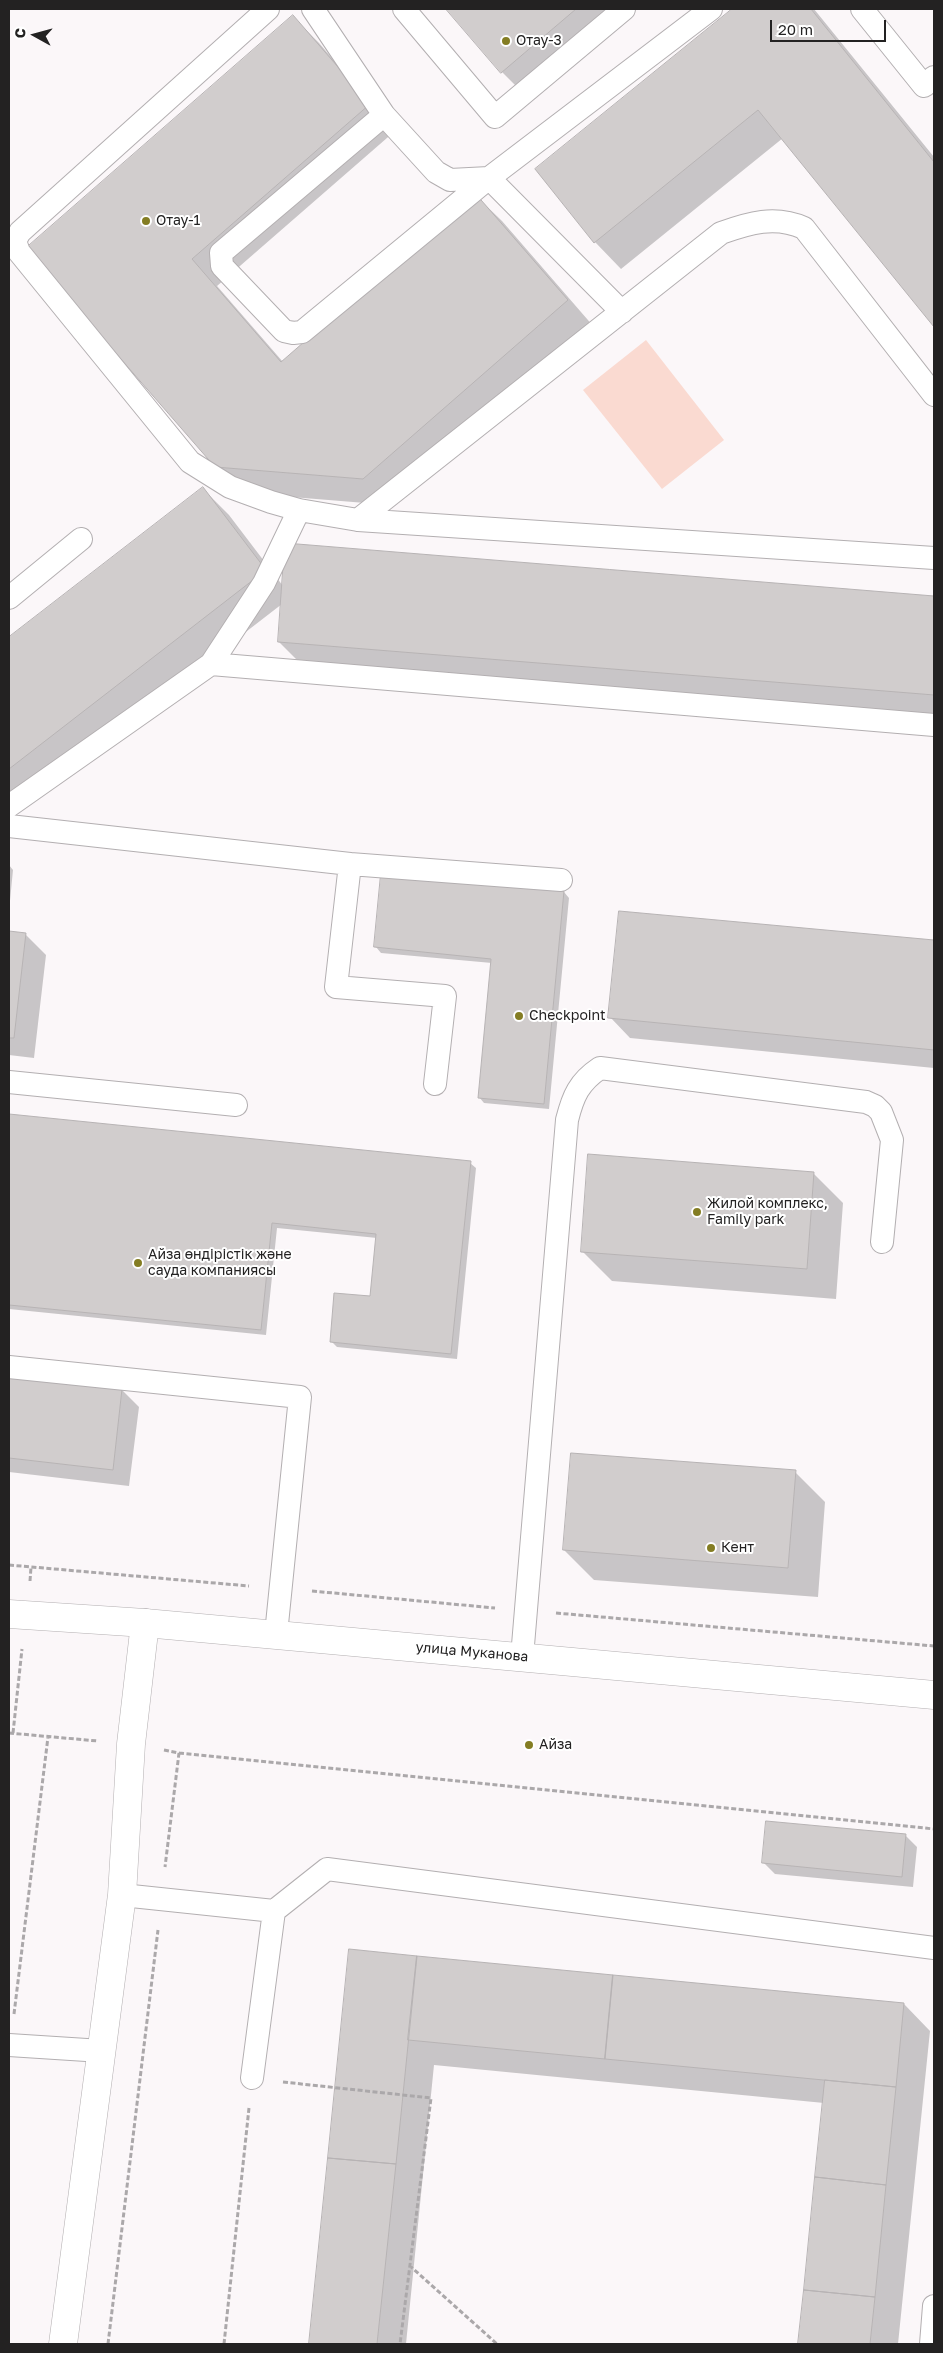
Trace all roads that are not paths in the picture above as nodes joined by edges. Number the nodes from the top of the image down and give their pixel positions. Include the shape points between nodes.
1 (268, 9) edge
2 (313, 9) edge
3 (404, 9) edge
4 (624, 9) edge
5 (711, 9) edge
6 (862, 9) edge
7 (931, 87) edge
8 (384, 115) junction
9 (489, 178) junction
10 (622, 312) junction
11 (934, 395) edge
12 (299, 510) junction
13 (358, 520) junction
14 (81, 539) dead end
15 (934, 558) edge
16 (9, 598) edge
17 (212, 664) junction
18 (934, 725) edge
19 (9, 806) edge
20 (9, 826) edge
21 (350, 864) junction
22 (561, 880) dead end
23 (9, 1082) edge
24 (435, 1084) dead end
25 (236, 1105) dead end
26 (882, 1242) dead end
27 (9, 1367) edge
28 (9, 1614) edge
29 (145, 1623) junction
30 (276, 1634) junction
31 (522, 1657) junction
32 (934, 1695) edge
33 (122, 1895) junction
34 (274, 1911) junction
35 (934, 1948) edge
36 (9, 2045) edge
37 (102, 2051) junction
38 (252, 2078) road end
39 (934, 2306) edge
40 (63, 2344) edge
41 (931, 2344) edge

1 - 12 lane via 20,232 15,241 19,252 190,462 230,487
2 - 8 lane
3 - 4 lane via 495,117
5 - 9 lane
6 - 7 lane
8 - 9 lane via 436,172 450,180
8 - 9 lane via 221,253 222,266 284,330 302,332
9 - 10 lane
10 - 11 lane via 721,233 751,222 791,222 804,228
10 - 13 lane
12 - 13 lane
12 - 17 lane via 264,583
13 - 15 lane
14 - 16 lane
17 - 18 lane
17 - 19 lane
20 - 21 lane
21 - 22 lane
21 - 24 lane via 336,987 445,996
23 - 25 lane
26 - 31 lane via 892,1140 885,1120 875,1106 866,1102 600,1068 588,1076 572,1097 567,1120
27 - 30 lane via 300,1397
28 - 29 main road, улица Муканова
29 - 30 main road, улица Муканова
29 - 33 main road via 130,1744
30 - 31 main road, улица Муканова
31 - 32 main road, улица Муканова
33 - 34 lane
33 - 37 main road
34 - 35 lane via 327,1869
34 - 38 lane
36 - 37 lane
37 - 40 main road
39 - 41 lane

